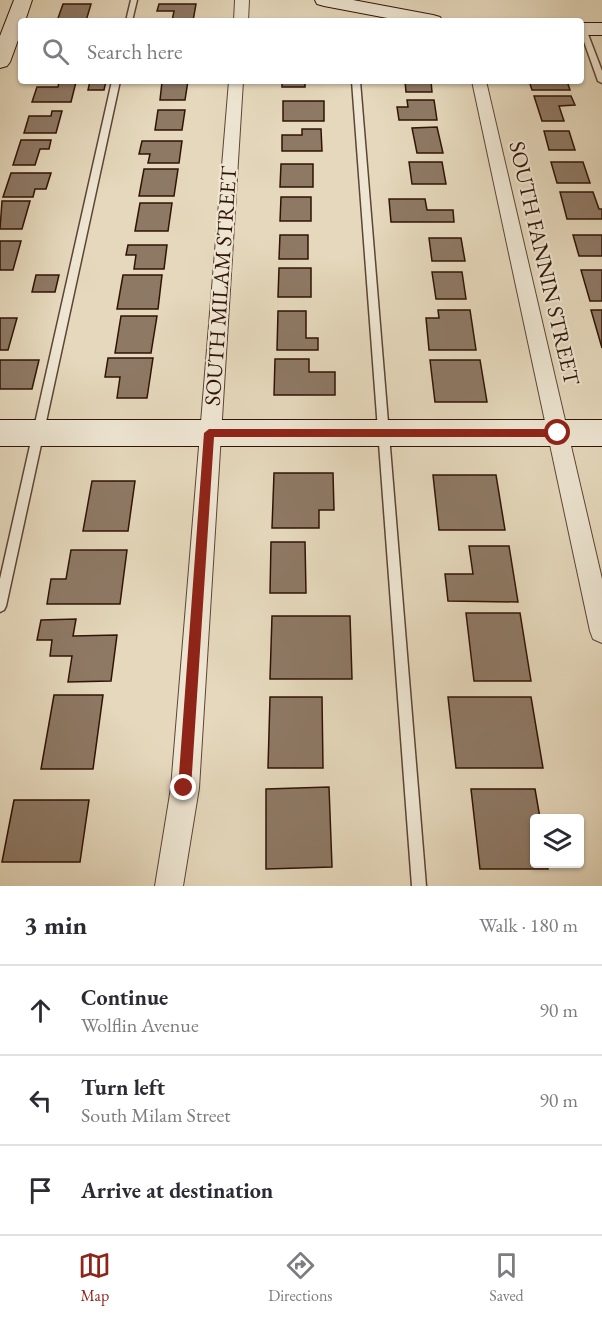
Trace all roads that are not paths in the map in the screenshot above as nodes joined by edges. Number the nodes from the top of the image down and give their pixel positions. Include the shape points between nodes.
1 (23, 0) edge
2 (134, 0) edge
3 (242, 0) edge
4 (324, 0) edge
5 (130, 18) edge
6 (241, 18) edge
7 (417, 18) edge
8 (589, 29) edge
9 (0, 62) edge
10 (602, 81) edge
11 (115, 84) edge
12 (236, 84) edge
13 (356, 84) edge
14 (480, 84) edge
15 (209, 433) junction
16 (382, 433) junction
17 (558, 433) junction
18 (602, 433) edge
19 (0, 434) edge
20 (37, 434) junction
21 (0, 606) edge
22 (602, 631) edge
23 (169, 886) edge
24 (419, 886) edge

1 - 9 main road
2 - 5 lane
3 - 6 street
4 - 7 main road
8 - 10 lane
11 - 20 lane
12 - 15 street, SOUTH MILAM STREET
13 - 16 lane
14 - 17 street, SOUTH FANNIN STREET
15 - 16 main road
15 - 20 main road
15 - 23 street, SOUTH MILAM STREET via 184,788
16 - 17 main road
16 - 24 lane
17 - 18 main road
17 - 22 street, SOUTH FANNIN STREET
19 - 20 main road
20 - 21 lane

